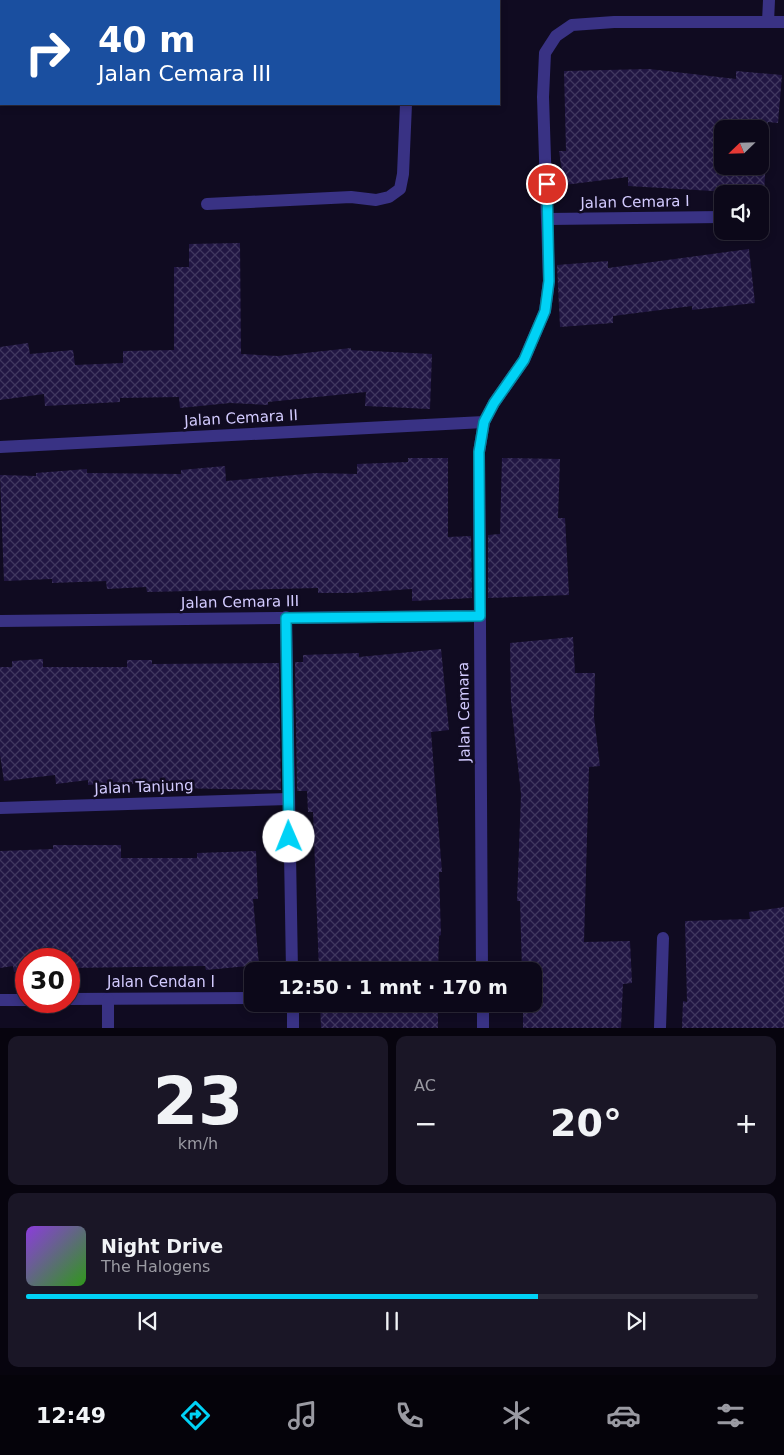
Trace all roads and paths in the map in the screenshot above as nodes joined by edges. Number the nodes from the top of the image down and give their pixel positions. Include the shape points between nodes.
1 (769, 0) edge
2 (768, 22) junction
3 (784, 22) edge
4 (406, 105) edge
5 (208, 204) dead end
6 (714, 217) edge
7 (548, 219) junction
8 (484, 422) junction
9 (0, 446) edge
10 (480, 616) junction
11 (286, 618) junction
12 (0, 621) edge
13 (289, 798) junction
14 (0, 808) edge
15 (663, 938) dead end
16 (292, 962) edge
17 (482, 962) edge
18 (244, 998) edge
19 (80, 999) edge
20 (108, 999) junction
21 (0, 1000) edge
22 (15, 1000) edge
23 (292, 1012) edge
24 (483, 1012) edge
25 (108, 1028) edge
26 (293, 1028) edge
27 (483, 1028) edge
28 (660, 1028) edge

1 - 2 street
2 - 3 street
2 - 7 street via 614,22 572,26 556,36 545,54 543,97
4 - 5 street via 403,174 400,189 390,197
6 - 7 street, Jalan Cemara I
7 - 8 street via 549,281 545,311 524,360
8 - 9 street, Jalan Cemara II
8 - 10 street, Jalan Cemara via 479,452
10 - 11 street, Jalan Cemara III
10 - 17 street, Jalan Cemara
11 - 12 street, Jalan Cemara III
11 - 13 street
13 - 14 street, Jalan Tanjung
13 - 16 street
15 - 28 street
18 - 20 street, Jalan Cendan I
19 - 20 street, Jalan Cendan I
20 - 25 street
21 - 22 street
23 - 26 street
24 - 27 street

